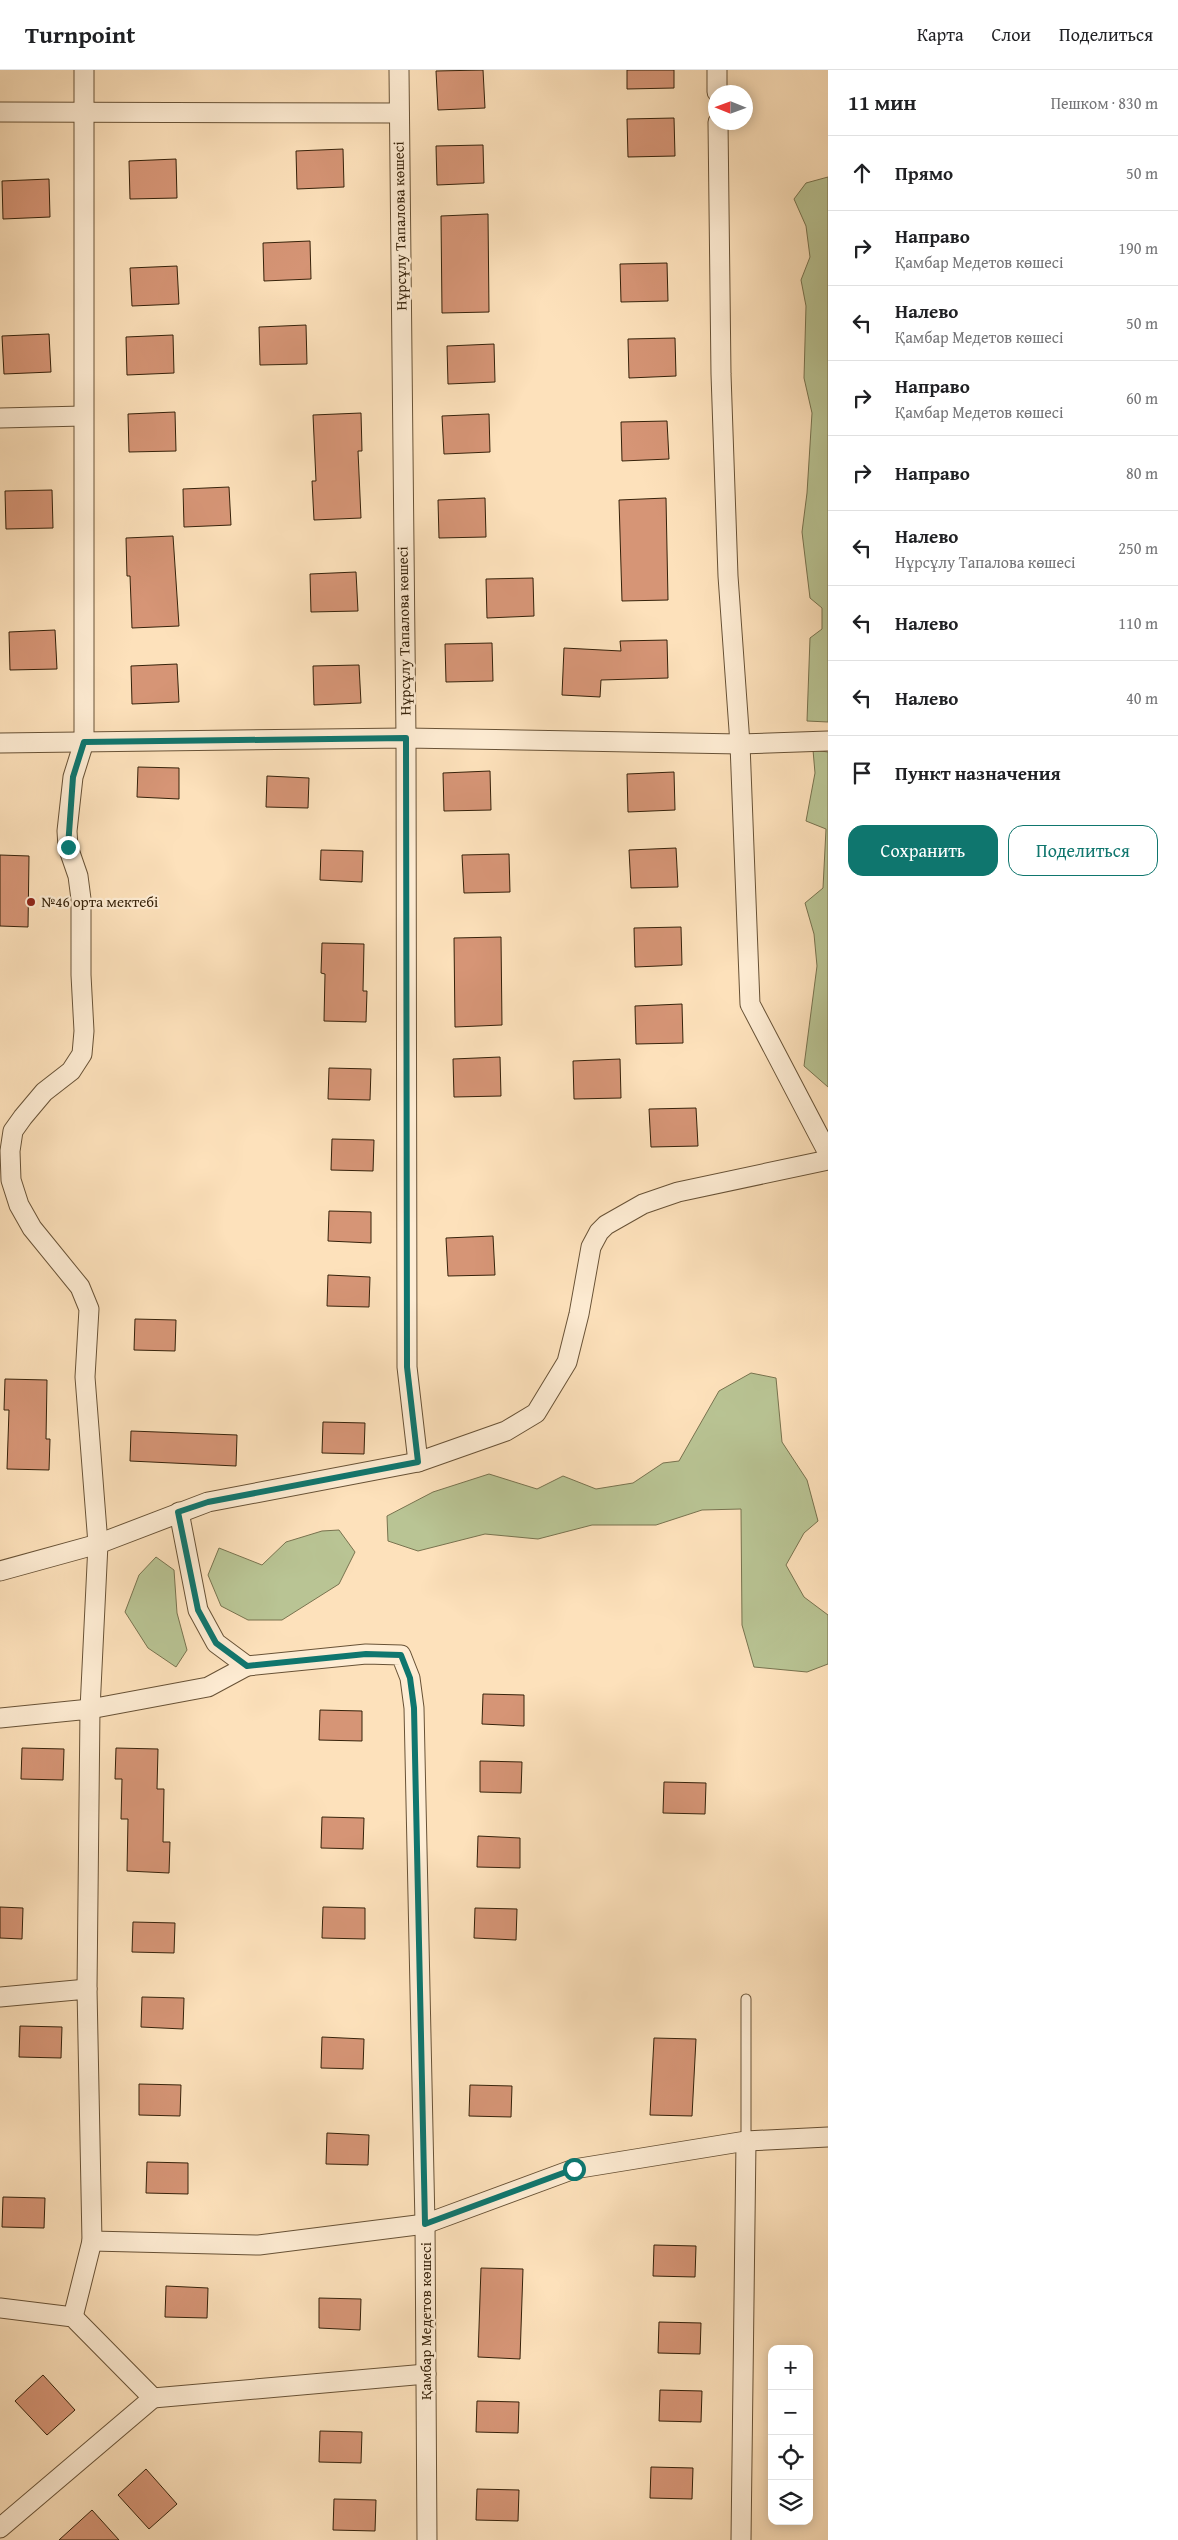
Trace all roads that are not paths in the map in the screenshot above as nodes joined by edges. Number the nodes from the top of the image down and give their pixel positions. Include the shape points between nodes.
1 (84, 70) edge
2 (399, 70) edge
3 (717, 70) edge
4 (717, 85) edge
5 (0, 112) edge
6 (84, 112) junction
7 (399, 113) junction
8 (718, 130) edge
9 (83, 416) junction
10 (0, 418) edge
11 (406, 738) junction
12 (828, 741) edge
13 (0, 742) edge
14 (84, 742) junction
15 (740, 744) junction
16 (828, 1153) edge
17 (828, 1160) edge
18 (418, 1462) junction
19 (178, 1512) junction
20 (98, 1544) junction
21 (0, 1571) edge
22 (247, 1666) junction
23 (90, 1709) junction
24 (0, 1718) edge
25 (87, 1989) junction
26 (0, 1997) edge
27 (746, 1999) dead end
28 (828, 2138) edge
29 (746, 2141) junction
30 (425, 2224) junction
31 (92, 2241) junction
32 (0, 2308) edge
33 (73, 2317) junction
34 (426, 2374) junction
35 (153, 2398) junction
36 (0, 2528) edge
37 (426, 2540) edge
38 (741, 2540) edge

1 - 6 street
2 - 7 street, Нұрсұлу Тапалова көшесі
3 - 4 street
5 - 6 street
6 - 7 street
6 - 9 street
7 - 11 street, Нұрсұлу Тапалова көшесі
8 - 15 street via 721,374 728,576
9 - 10 street
9 - 14 street
11 - 14 street
11 - 15 street
11 - 18 street, Нұрсұлу Тапалова көшесі via 407,1367
12 - 15 street
13 - 14 street
14 - 20 street via 73,777 67,831 81,899 82,1054 70,1072 44,1092 23,1117 13,1131 10,1152 12,1180 19,1205 32,1228 80,1287 89,1309 86,1377
15 - 16 street via 750,1004
17 - 18 street via 678,1192 643,1204 606,1225 592,1247 567,1362 536,1413 506,1431
18 - 19 street via 208,1502
19 - 20 street
19 - 22 street via 198,1610 216,1643
20 - 21 street
20 - 23 street
22 - 23 street via 208,1687
22 - 30 street, Қамбар Медетов көшесі via 366,1654 401,1655 410,1678 414,1708
23 - 24 street
23 - 25 street
25 - 26 street
25 - 31 street
27 - 29 lane
28 - 29 street
29 - 30 street via 574,2169
29 - 38 street
30 - 31 street via 259,2245
30 - 34 street, Қамбар Медетов көшесі
31 - 33 street
32 - 33 street
33 - 35 street
34 - 35 street
34 - 37 street, Қамбар Медетов көшесі
35 - 36 street

